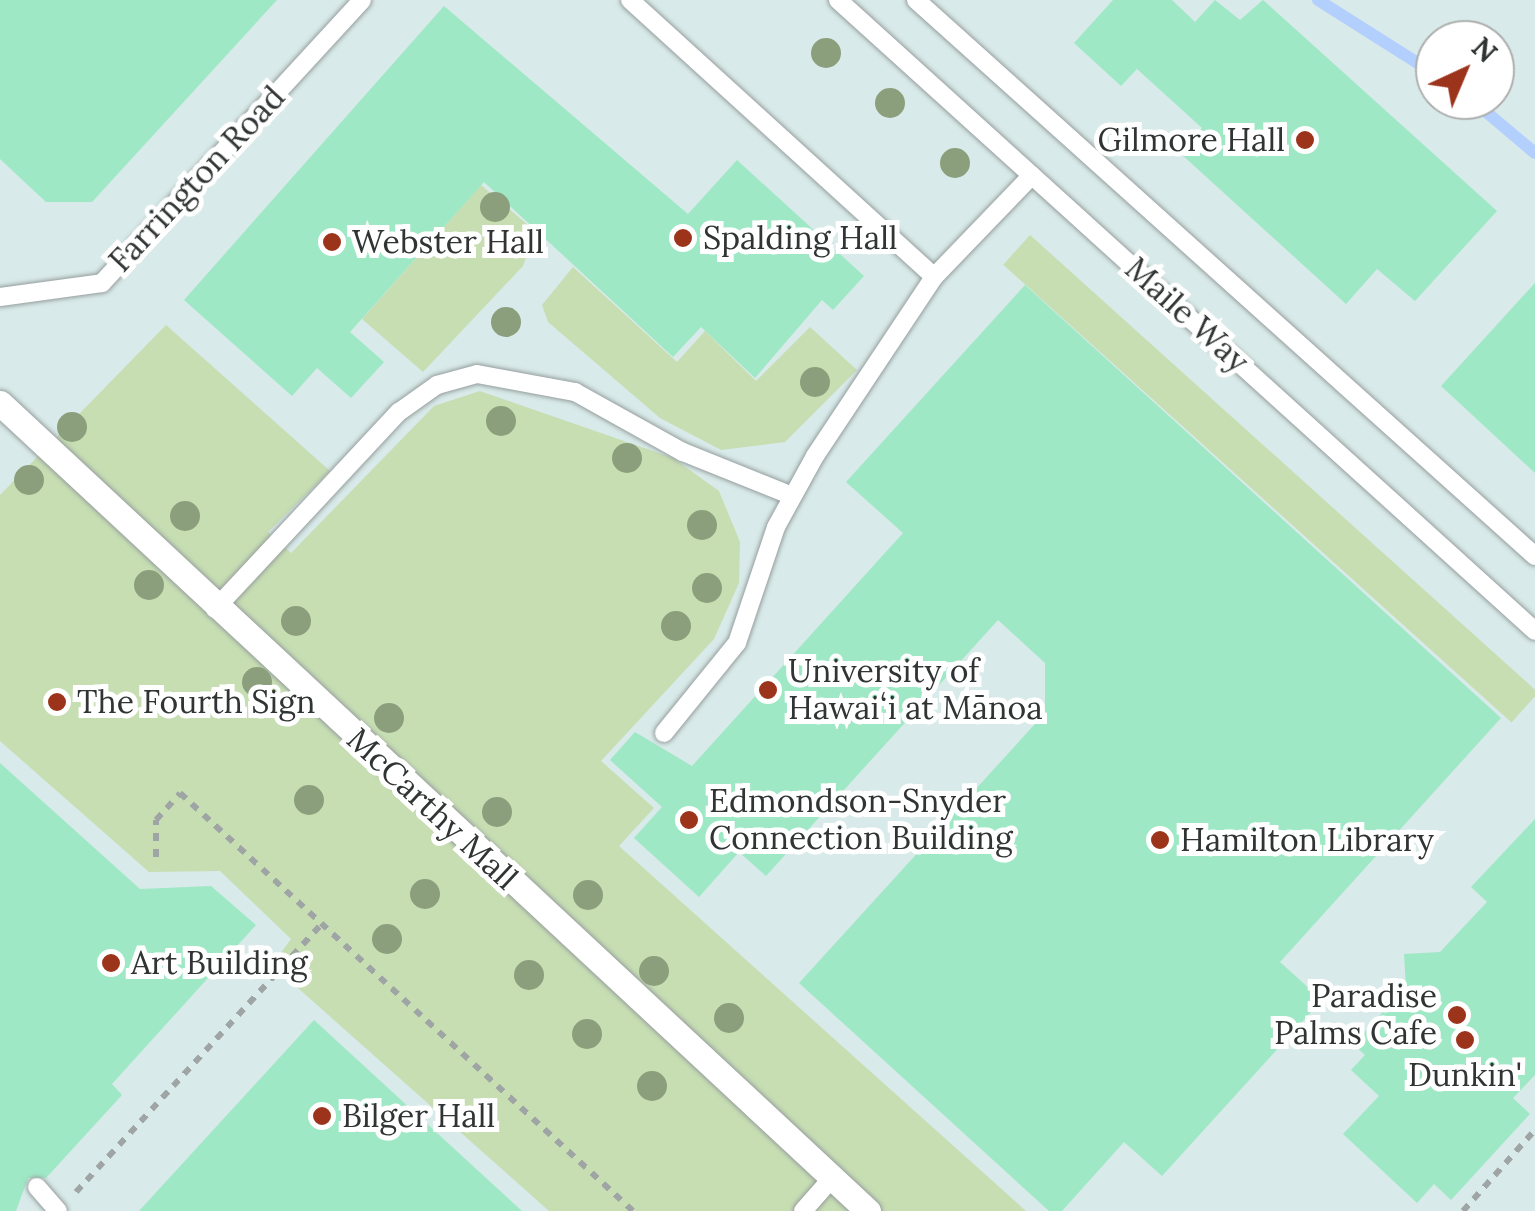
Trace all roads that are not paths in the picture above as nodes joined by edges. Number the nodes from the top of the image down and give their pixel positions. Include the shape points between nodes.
1 (362, 0) edge
2 (630, 0) edge
3 (838, 0) edge
4 (916, 0) edge
5 (1032, 175) junction
6 (934, 277) junction
7 (0, 297) edge
8 (0, 403) edge
9 (790, 495) junction
10 (1535, 556) edge
11 (215, 609) junction
12 (1535, 631) edge
13 (664, 733) dead end
14 (832, 1178) junction
15 (38, 1187) dead end
16 (58, 1211) edge
17 (803, 1211) edge
18 (868, 1211) edge

1 - 7 lane, Farrington Road via 102,283
2 - 6 lane
3 - 5 lane, Maile Way
4 - 10 lane, Maile Way
5 - 6 lane
5 - 12 lane, Maile Way
6 - 9 lane
8 - 11 street, McCarthy Mall
9 - 11 lane via 683,452 575,392 477,374 437,385 400,412
9 - 13 lane via 738,642
11 - 14 street, McCarthy Mall
14 - 17 lane
14 - 18 street, McCarthy Mall
15 - 16 lane

